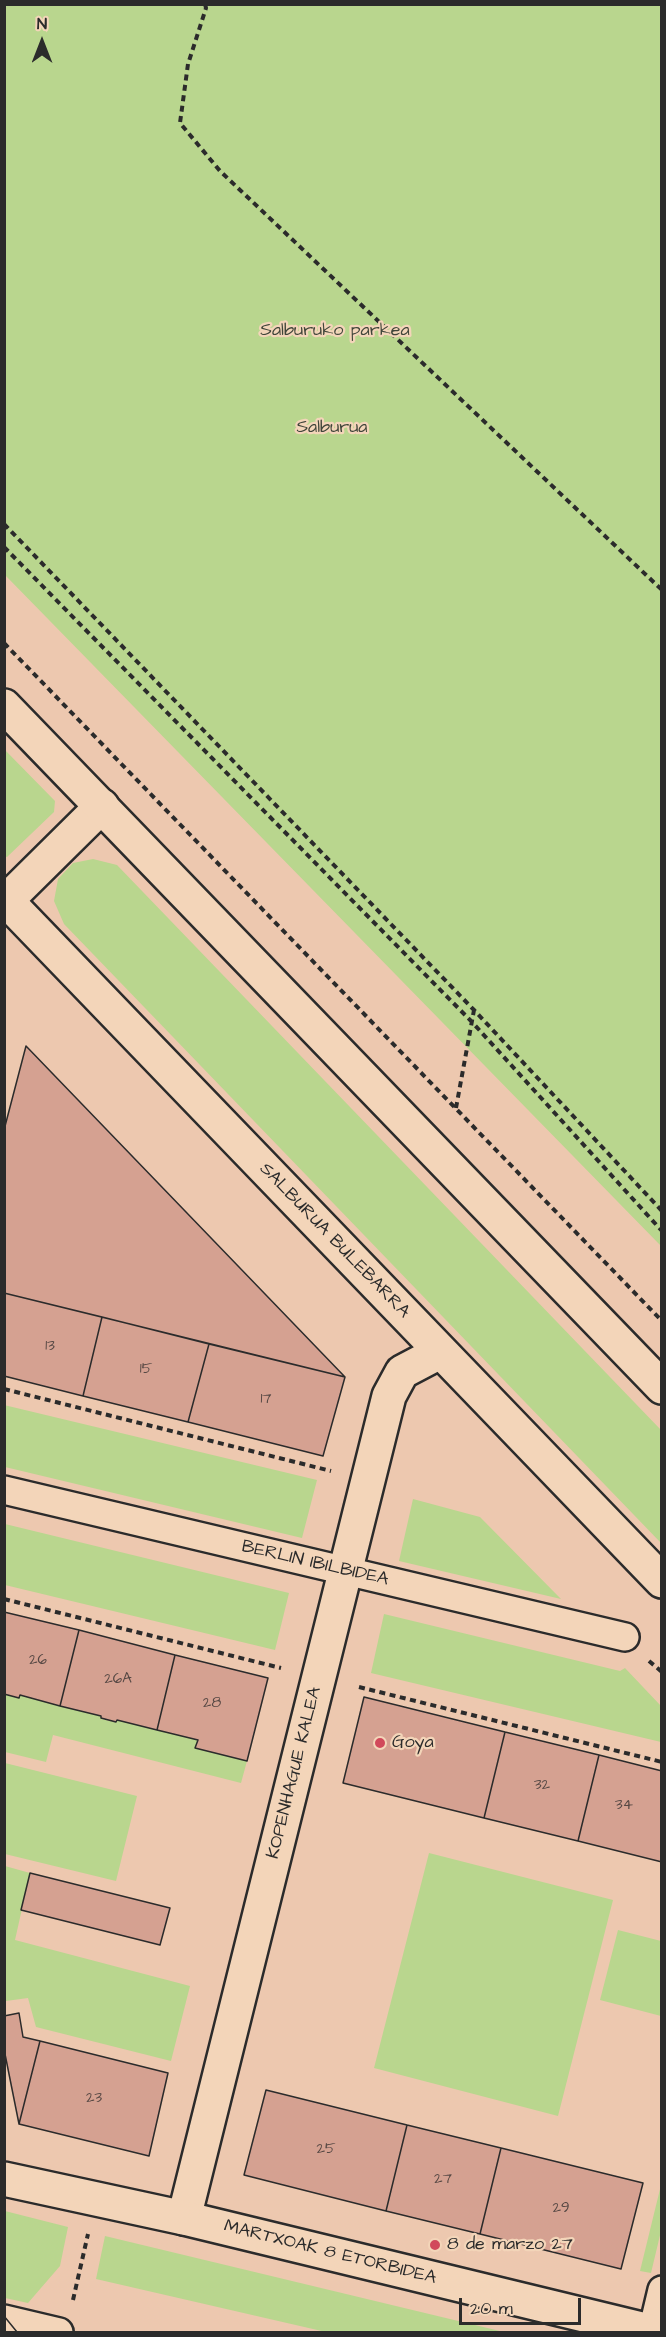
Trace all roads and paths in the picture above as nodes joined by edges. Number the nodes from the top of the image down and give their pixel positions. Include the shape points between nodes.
1 (206, 6) edge
2 (4, 524) edge
3 (4, 547) edge
4 (662, 590) edge
5 (4, 643) edge
6 (4, 706) edge
7 (102, 806) junction
8 (5, 902) edge
9 (474, 1010) junction
10 (472, 1022) junction
11 (456, 1109) junction
12 (662, 1211) edge
13 (662, 1232) edge
14 (662, 1321) edge
15 (440, 1352) junction
16 (662, 1387) edge
17 (4, 1389) edge
18 (331, 1471) dead end
19 (4, 1490) edge
20 (346, 1571) junction
21 (662, 1581) edge
22 (4, 1599) edge
23 (625, 1637) dead end
24 (281, 1668) dead end
25 (359, 1687) dead end
26 (662, 1762) edge
27 (4, 2179) edge
28 (95, 2199) junction
29 (184, 2218) junction
30 (662, 2290) edge
31 (4, 2319) edge
32 (64, 2321) edge
33 (652, 2332) edge

1 - 4 path via 188,64 180,123 220,171
2 - 9 path
3 - 10 path
5 - 11 path
6 - 7 main road
7 - 8 main road, SALBURUA BULEBARRA
7 - 16 main road
8 - 15 main road, SALBURUA BULEBARRA
9 - 10 path
9 - 12 path
10 - 11 path
10 - 13 path
11 - 14 path
15 - 20 main road, KOPENHAGUE KALEA via 402,1372 389,1396
15 - 21 main road, SALBURUA BULEBARRA
17 - 18 path
19 - 20 street, BERLIN IBILBIDEA
20 - 23 street, BERLIN IBILBIDEA
20 - 29 main road, KOPENHAGUE KALEA
22 - 24 path
25 - 26 path
27 - 28 main road, MARTXOAK 8 ETORBIDEA
28 - 29 main road, MARTXOAK 8 ETORBIDEA
28 - 32 path
29 - 33 main road, MARTXOAK 8 ETORBIDEA
30 - 33 street
31 - 32 street

